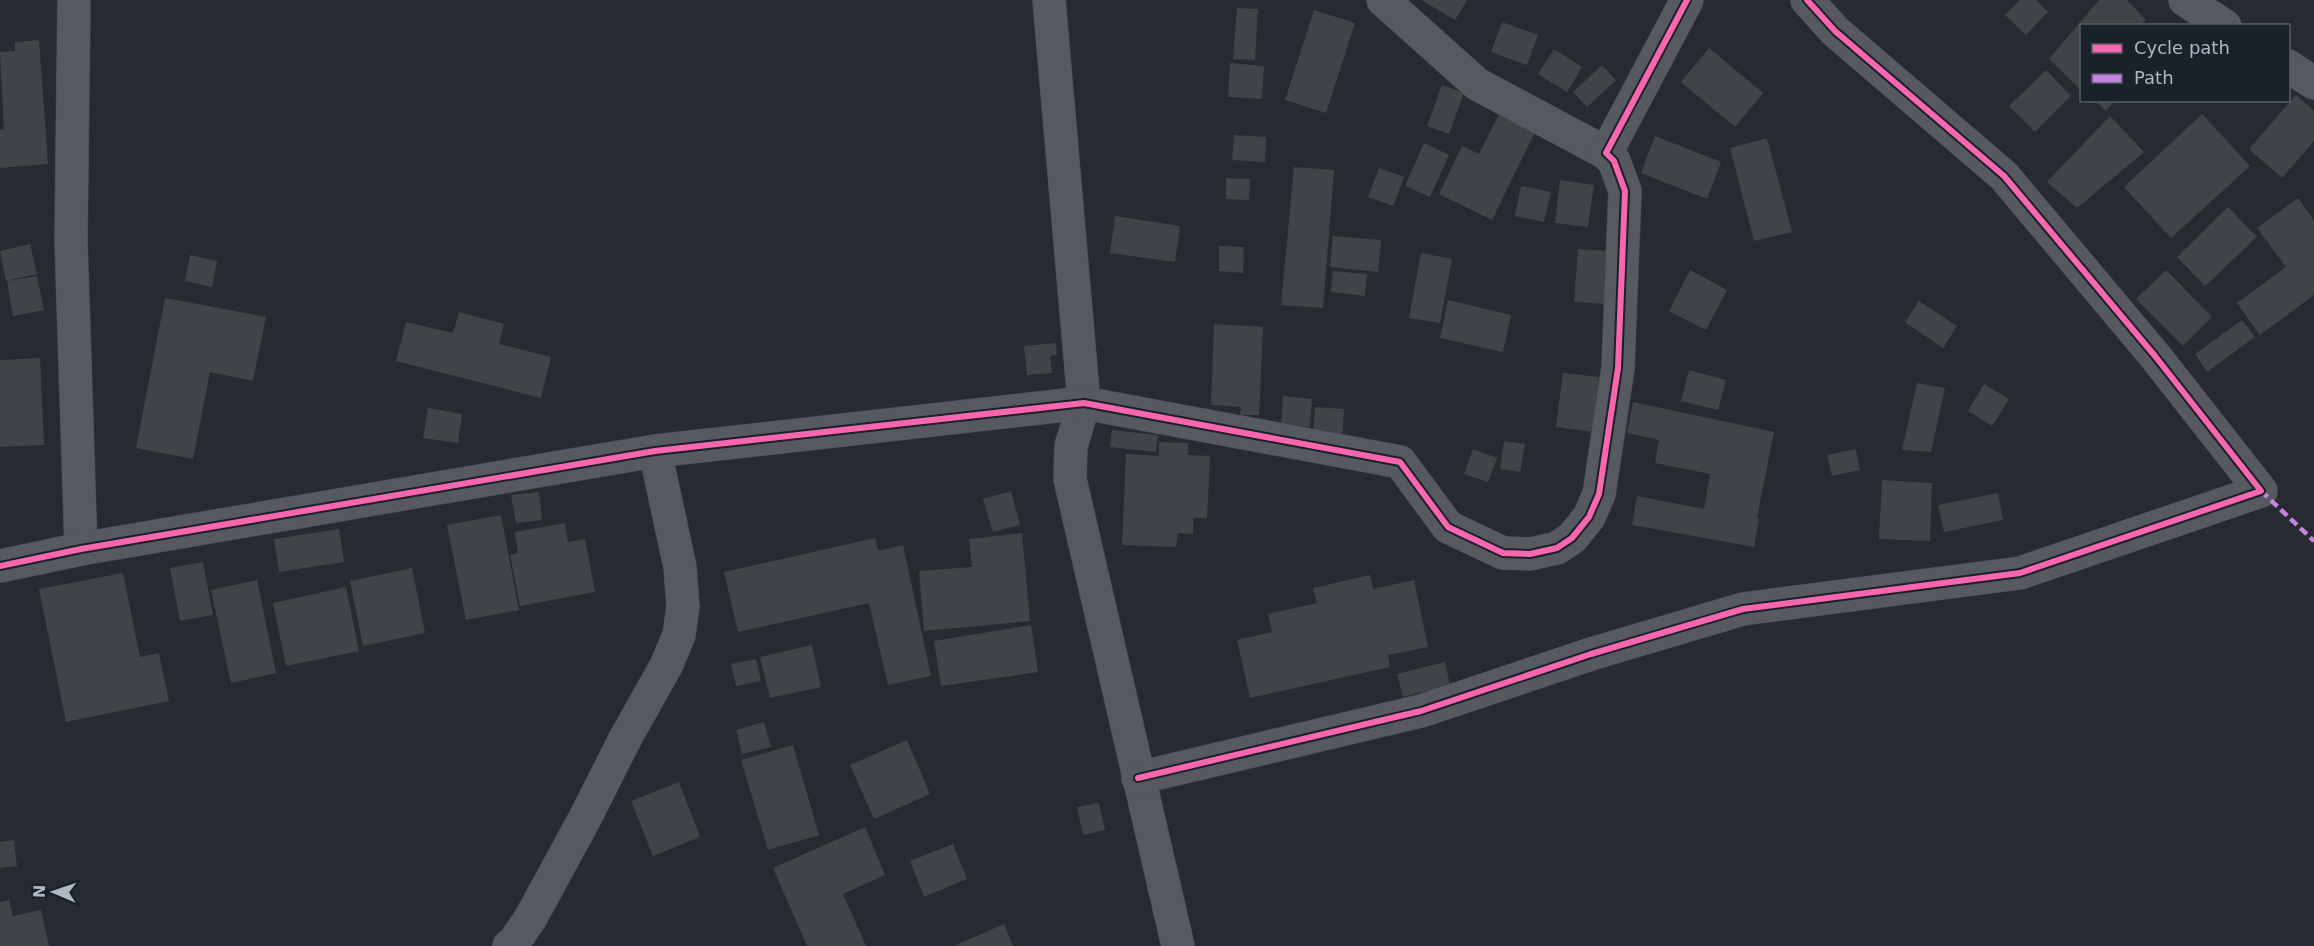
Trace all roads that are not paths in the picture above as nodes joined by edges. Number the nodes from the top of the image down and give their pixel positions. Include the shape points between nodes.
1 (74, 0) edge
2 (1049, 0) edge
3 (1383, 0) edge
4 (1687, 0) edge
5 (1807, 0) edge
6 (2185, 0) edge
7 (2222, 24) edge
8 (2290, 67) edge
9 (2314, 83) edge
10 (1606, 153) junction
11 (1084, 403) junction
12 (655, 451) junction
13 (81, 549) junction
14 (0, 566) edge
15 (1138, 778) junction
16 (508, 946) edge
17 (1178, 946) edge

1 - 13 street via 71,240
2 - 11 street
3 - 10 street via 1477,84
4 - 10 street
5 - 15 street via 1835,31 2004,176 2155,356 2261,491 2020,573 1743,609 1591,654 1422,711
6 - 7 street
8 - 9 street
10 - 11 street via 1614,161 1625,191 1618,368 1599,494 1589,517 1572,538 1557,548 1530,554 1503,553 1448,527 1400,462
11 - 12 street
11 - 15 street via 1071,446 1070,479
12 - 13 street
12 - 16 street via 680,567 680,635 530,919
13 - 14 street
15 - 17 street

